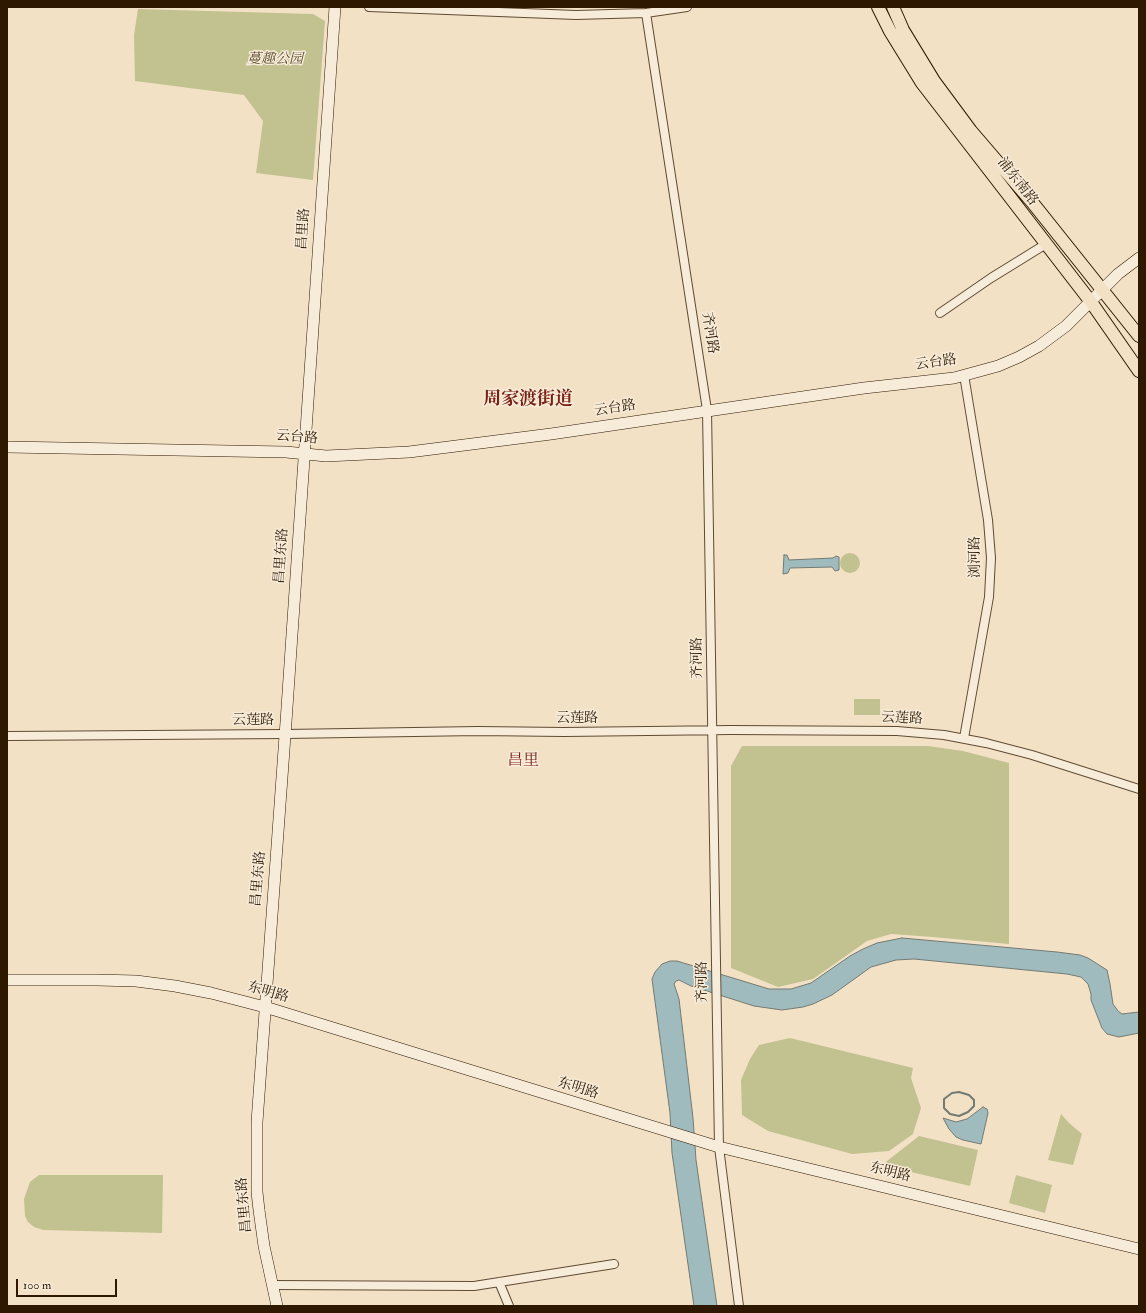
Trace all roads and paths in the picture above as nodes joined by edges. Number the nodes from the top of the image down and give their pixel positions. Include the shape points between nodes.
1 (335, 7) edge
2 (369, 7) edge
3 (687, 7) edge
4 (878, 7) edge
5 (893, 7) edge
6 (646, 12) junction
7 (1046, 244) junction
8 (1139, 258) edge
9 (1103, 289) junction
10 (1091, 302) junction
11 (940, 313) dead end
12 (1139, 336) edge
13 (1139, 371) edge
14 (964, 375) junction
15 (707, 410) junction
16 (7, 447) edge
17 (304, 454) junction
18 (712, 730) junction
19 (285, 734) junction
20 (7, 736) edge
21 (964, 738) junction
22 (1139, 789) edge
23 (7, 980) edge
24 (265, 1007) junction
25 (719, 1147) junction
26 (1139, 1248) edge
27 (614, 1264) dead end
28 (499, 1282) junction
29 (272, 1285) junction
30 (277, 1306) edge
31 (508, 1306) edge
32 (739, 1306) edge

1 - 17 street, 昌里路
2 - 6 street via 563,15
3 - 6 street
4 - 7 main road, 浦东南路 via 890,32 922,83
5 - 9 main road, 浦东南路 via 903,30 934,81 971,131
6 - 15 street, 齐河路
7 - 10 main road, 浦东南路
7 - 11 street
8 - 9 street, 云台路
9 - 10 street, 云台路
9 - 12 main road, 浦东南路
10 - 13 main road, 浦东南路
10 - 14 street, 云台路 via 1057,333 1029,352 998,366
14 - 15 street, 云台路
14 - 21 street, 浏河路 via 988,520 991,558 989,597
15 - 17 street, 云台路 via 544,435 409,452 326,456
15 - 18 street, 齐河路
16 - 17 street, 云台路 via 278,451
17 - 19 street, 昌里东路
18 - 19 street, 云莲路
18 - 21 street, 云莲路 via 897,730
18 - 25 street, 齐河路
19 - 20 street, 云莲路
19 - 24 street, 昌里东路
21 - 22 street, 云莲路 via 1032,755
23 - 24 street, 东明路 via 155,983 193,989
24 - 25 street, 东明路
24 - 29 street, 昌里东路 via 257,1122 257,1192
25 - 26 street, 东明路
25 - 32 street, 齐河路
27 - 28 street
28 - 29 street via 474,1286
28 - 31 street
29 - 30 street, 昌里东路

